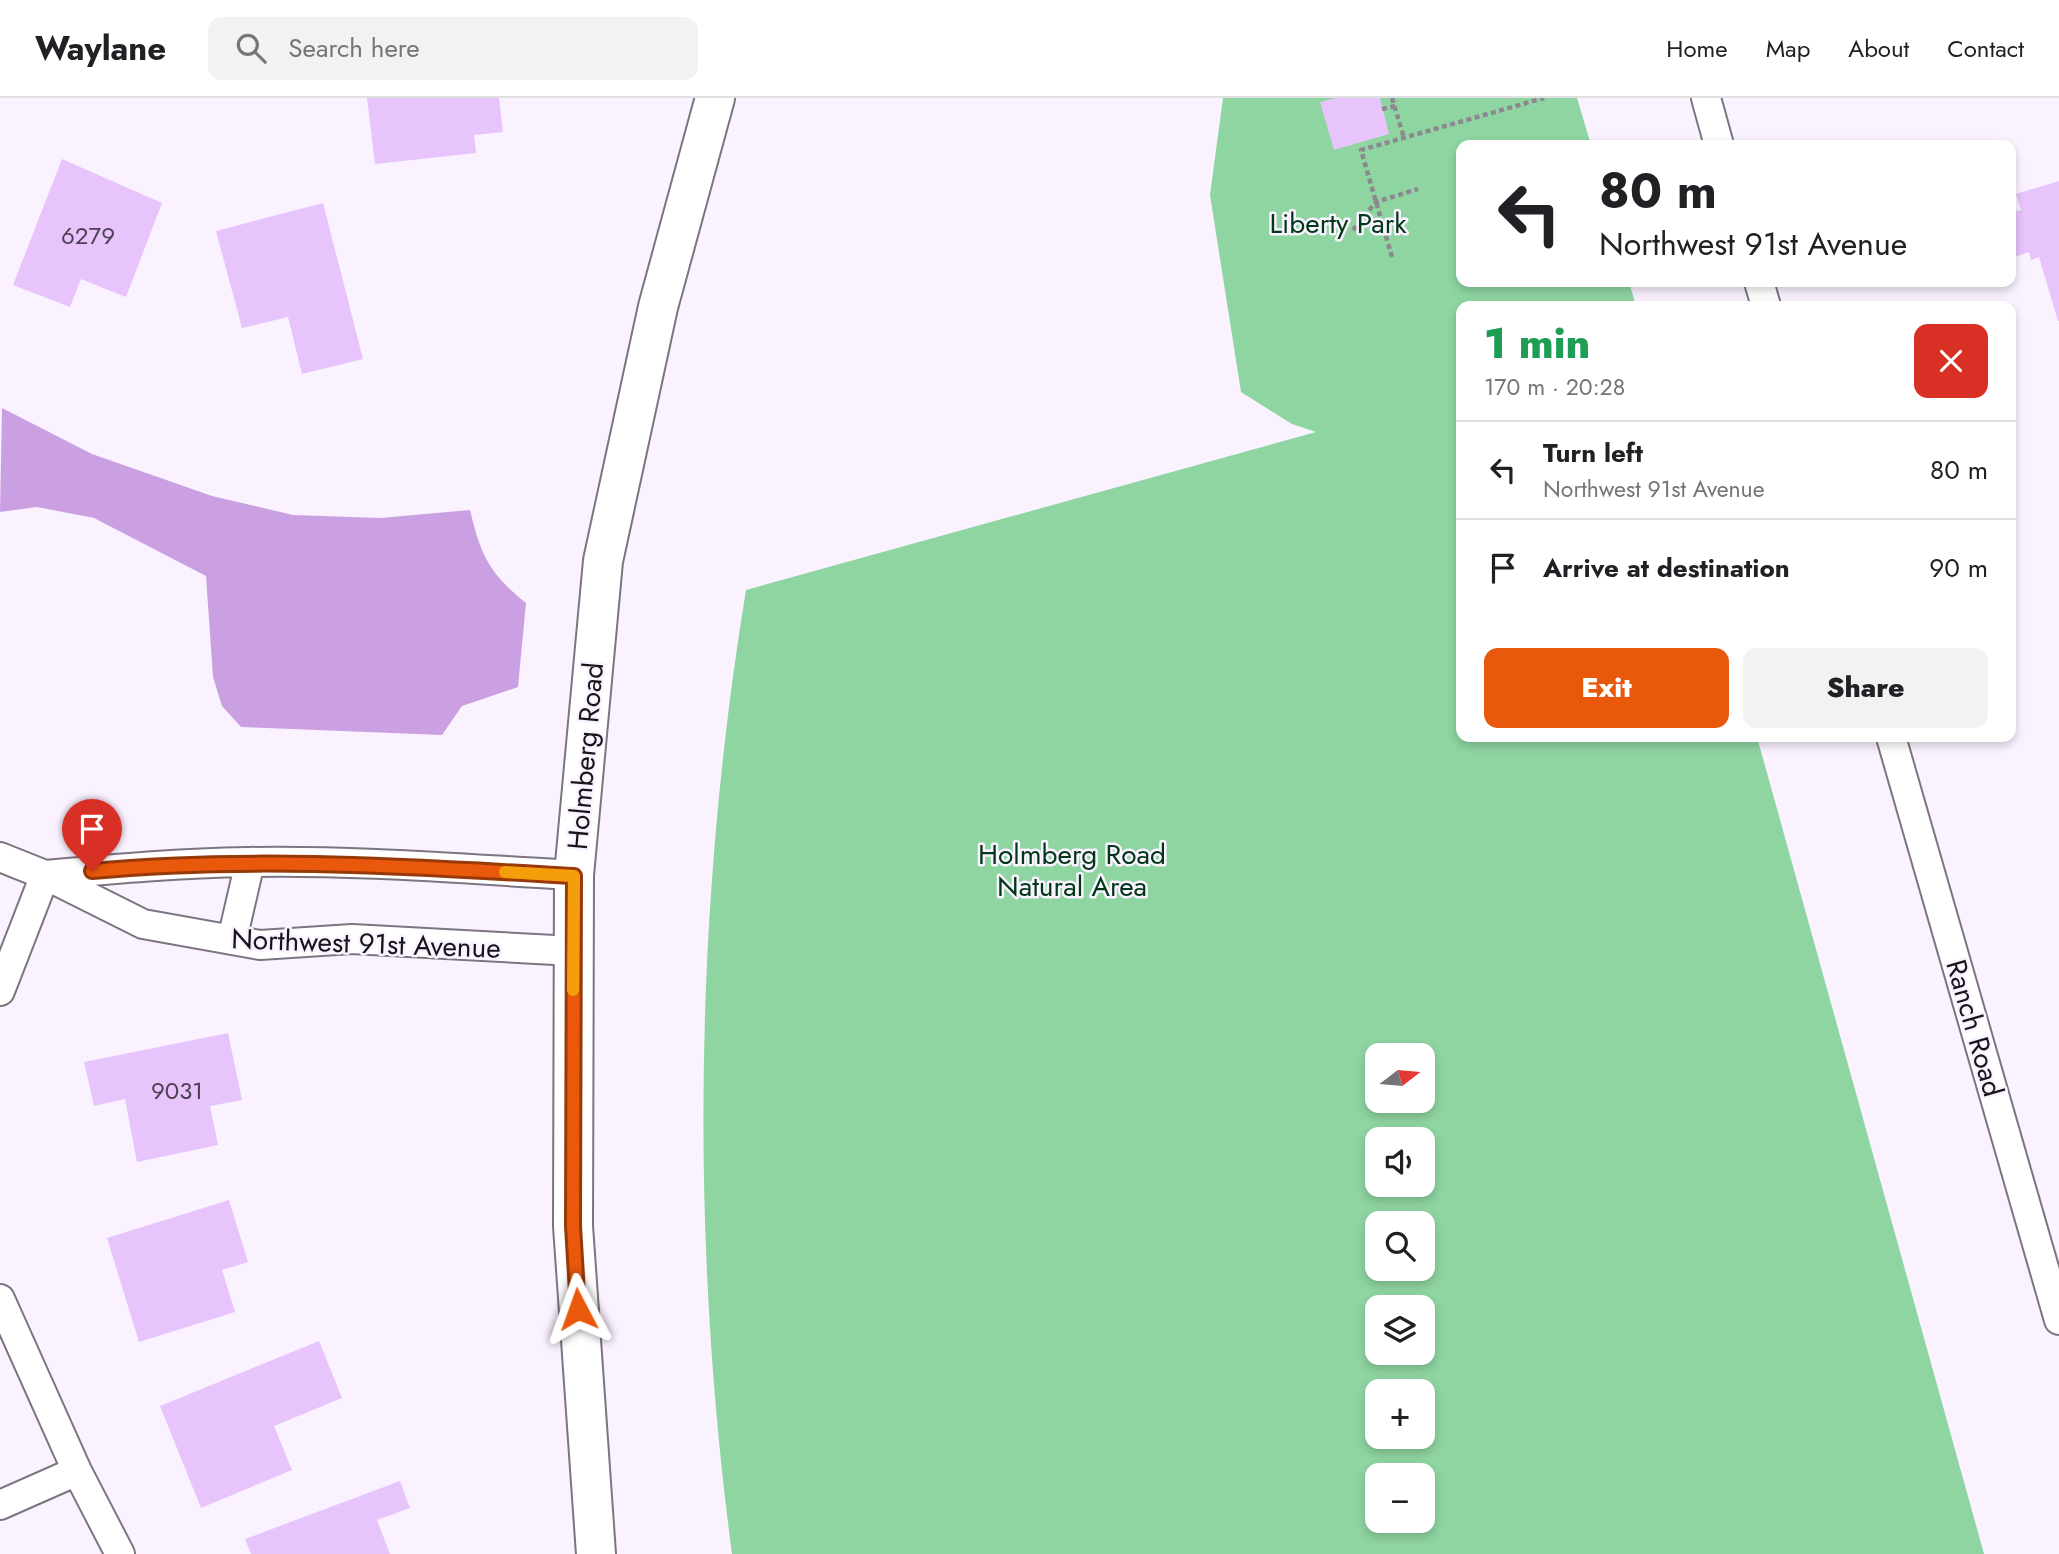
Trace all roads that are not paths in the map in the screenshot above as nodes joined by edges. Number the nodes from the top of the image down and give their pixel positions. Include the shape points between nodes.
1 (715, 98) edge
2 (1706, 98) edge
3 (1718, 140) edge
4 (1892, 742) edge
5 (0, 857) edge
6 (250, 862) junction
7 (45, 875) junction
8 (574, 876) junction
9 (232, 940) junction
10 (573, 951) junction
11 (0, 991) edge
12 (0, 1299) edge
13 (2059, 1320) edge
14 (77, 1471) junction
15 (0, 1505) edge
16 (120, 1554) edge
17 (596, 1554) edge

1 - 8 street, Holmberg Road via 658,307 603,561
2 - 3 street
4 - 13 street, Ranch Road
5 - 7 street, Northwest 91st Avenue
6 - 7 street, Northwest 91st Avenue via 162,864
6 - 8 street, Northwest 91st Avenue
6 - 9 street
7 - 9 street, Northwest 91st Avenue via 143,924
7 - 11 street
8 - 10 street, Holmberg Road
9 - 10 street, Northwest 91st Avenue via 260,945 352,939
10 - 17 street, Holmberg Road via 573,1226
12 - 14 street
14 - 15 street
14 - 16 street

